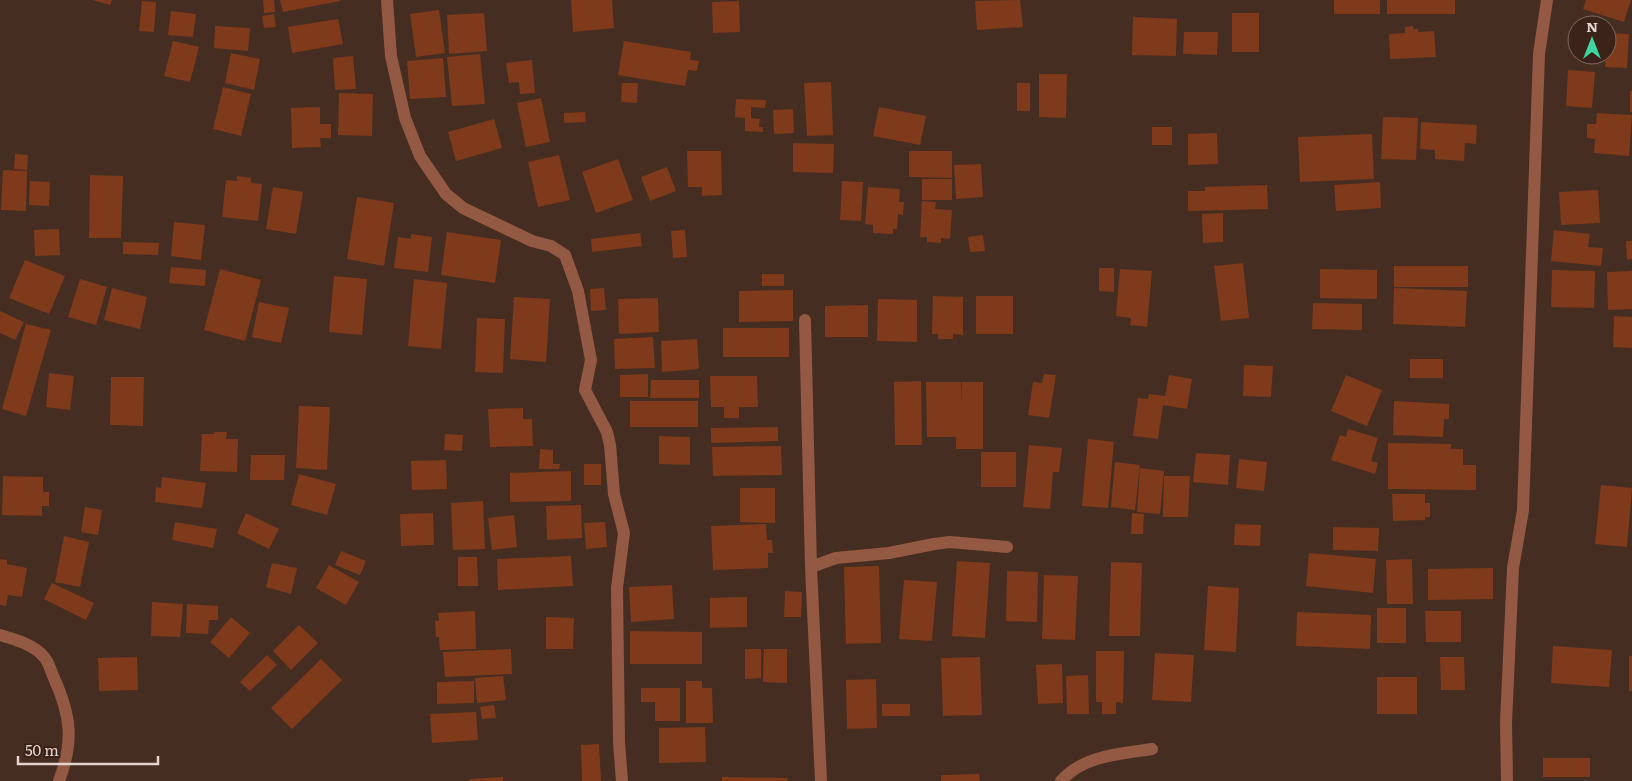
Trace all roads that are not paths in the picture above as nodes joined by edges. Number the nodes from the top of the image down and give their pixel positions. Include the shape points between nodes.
1 (386, 0) edge
2 (1547, 0) edge
3 (805, 320) dead end
4 (1007, 547) dead end
5 (811, 566) junction
6 (0, 635) edge
7 (1152, 749) dead end
8 (59, 781) edge
9 (622, 781) edge
10 (821, 781) edge
11 (1061, 781) edge
12 (1507, 781) edge

1 - 9 street via 391,56 405,118 420,156 446,194 463,208 565,255 578,291 591,360 585,390 607,432 614,494 624,533 617,588
2 - 12 street via 1539,54 1523,510 1512,575
3 - 5 street
4 - 5 street via 950,542 836,558
5 - 10 street
6 - 8 street via 16,639 44,657 59,689 70,723 66,763
7 - 11 street via 1080,764

